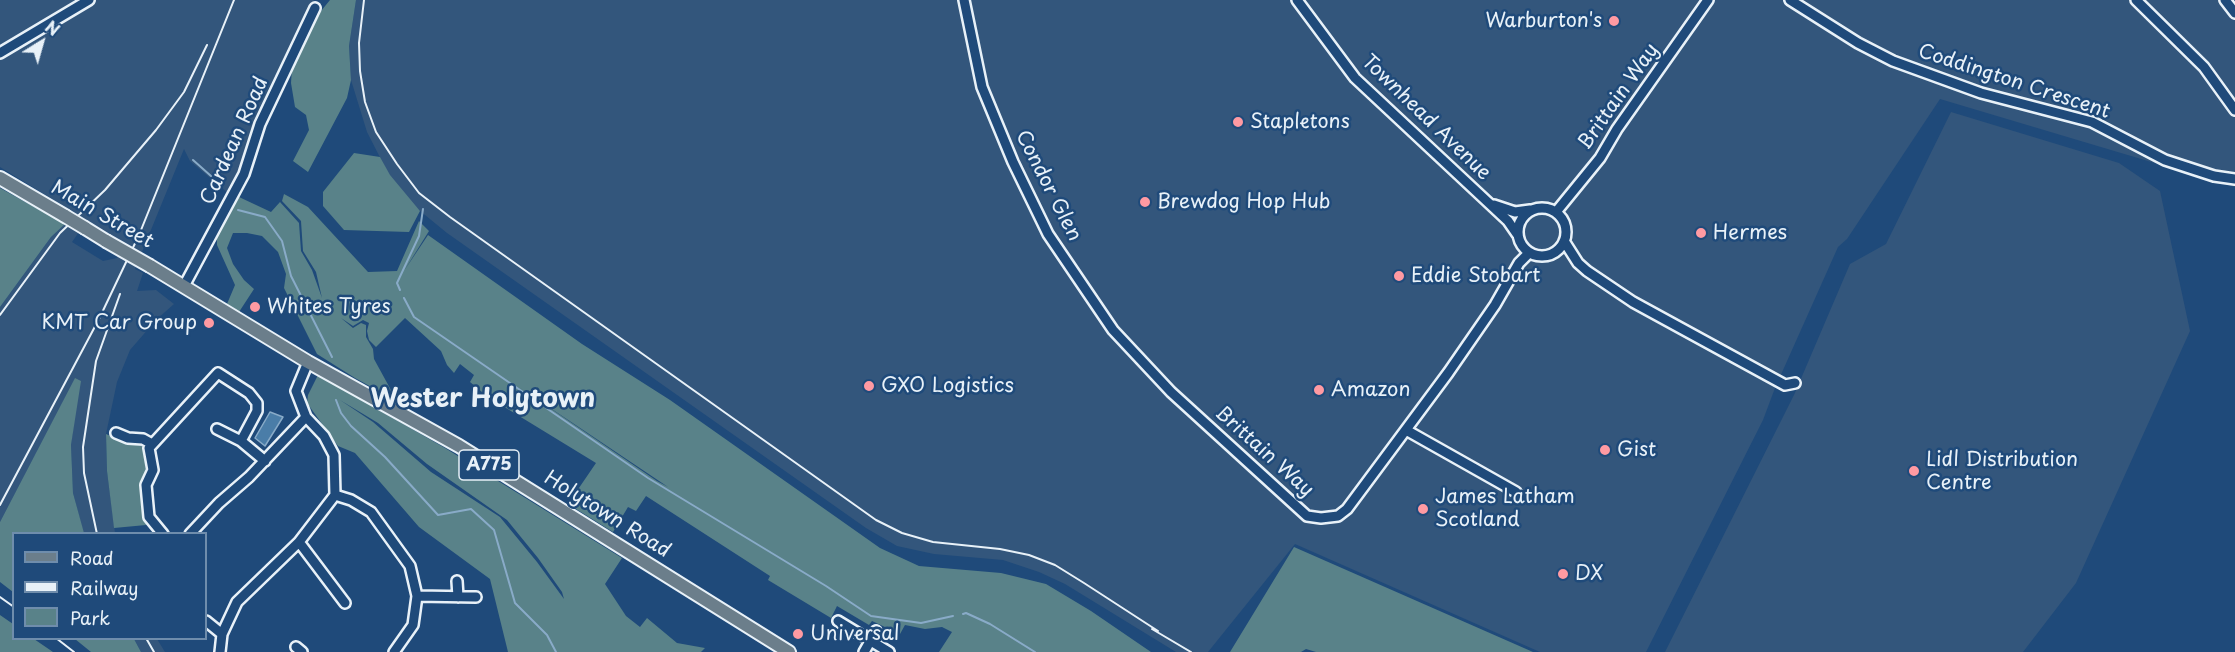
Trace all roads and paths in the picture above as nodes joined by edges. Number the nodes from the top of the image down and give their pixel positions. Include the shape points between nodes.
1 (89, 0) edge
2 (964, 0) edge
3 (1298, 0) edge
4 (1708, 0) edge
5 (1790, 0) edge
6 (2136, 0) edge
7 (2225, 0) edge
8 (315, 8) dead end
9 (2235, 13) edge
10 (0, 53) edge
11 (2235, 110) edge
12 (0, 178) edge
13 (2235, 179) edge
14 (1489, 203) junction
15 (1532, 210) junction
16 (1556, 212) junction
17 (1517, 234) junction
18 (1564, 241) junction
19 (1556, 252) junction
20 (1529, 253) junction
21 (1578, 262) junction
22 (184, 286) junction
23 (308, 362) junction
24 (1795, 383) dead end
25 (1171, 392) joint
26 (306, 417) junction
27 (217, 429) dead end
28 (1406, 430) junction
29 (116, 433) dead end
30 (240, 441) junction
31 (152, 444) junction
32 (265, 461) junction
33 (1516, 492) dead end
34 (335, 495) junction
35 (161, 532) edge
36 (192, 532) edge
37 (299, 542) junction
38 (457, 581) dead end
39 (417, 596) junction
40 (458, 597) junction
41 (476, 597) dead end
42 (345, 603) dead end
43 (838, 621) dead end
44 (207, 622) edge
45 (876, 631) dead end
46 (222, 634) junction
47 (870, 641) junction
48 (770, 647) edge
49 (219, 652) edge
50 (394, 652) edge
51 (789, 652) edge
52 (864, 652) edge
53 (889, 652) edge

1 - 10 street
2 - 25 street, Condor Glen via 982,87 1048,234 1113,330
3 - 14 street, Townhead Avenue via 1355,78
4 - 16 street, Brittain Way via 1600,158
5 - 13 street, Coddington Crescent via 1893,62 1981,93 2092,122 2164,160
6 - 11 street via 2204,67
7 - 9 street
8 - 22 street, Cardean Road via 260,124 244,174
12 - 22 main road, Main Street / A775, bridge
14 - 15 street, Townhead Avenue via 1515,212
14 - 17 street, Townhead Avenue
15 - 16 street via 1546,208
15 - 17 street via 1521,219
16 - 18 street via 1565,227
17 - 20 street
18 - 19 street
18 - 21 street
19 - 20 street via 1542,256
19 - 21 street
20 - 28 street, Brittain Way
21 - 24 street via 1601,281 1673,325 1785,385
22 - 23 main road, Holytown Road / A775
23 - 26 street via 296,391
23 - 48 main road, Holytown Road / A775 via 459,446
25 - 28 street, Brittain Way via 1307,516 1338,516 1347,509
26 - 32 street
26 - 34 street via 324,436 334,455
27 - 30 street
28 - 33 street
29 - 31 street
30 - 31 street via 257,411 257,403 249,393 218,373
30 - 32 street
31 - 35 street via 153,470 146,485 149,517
32 - 36 street
34 - 37 street
34 - 39 street via 371,512 410,566
37 - 42 street
37 - 46 street via 237,603
38 - 40 street
39 - 40 street
39 - 50 street via 413,625
40 - 41 street
43 - 47 street
44 - 46 street
45 - 47 street
46 - 49 street
47 - 52 street
47 - 53 street
48 - 51 main road, Holytown Road / A775

